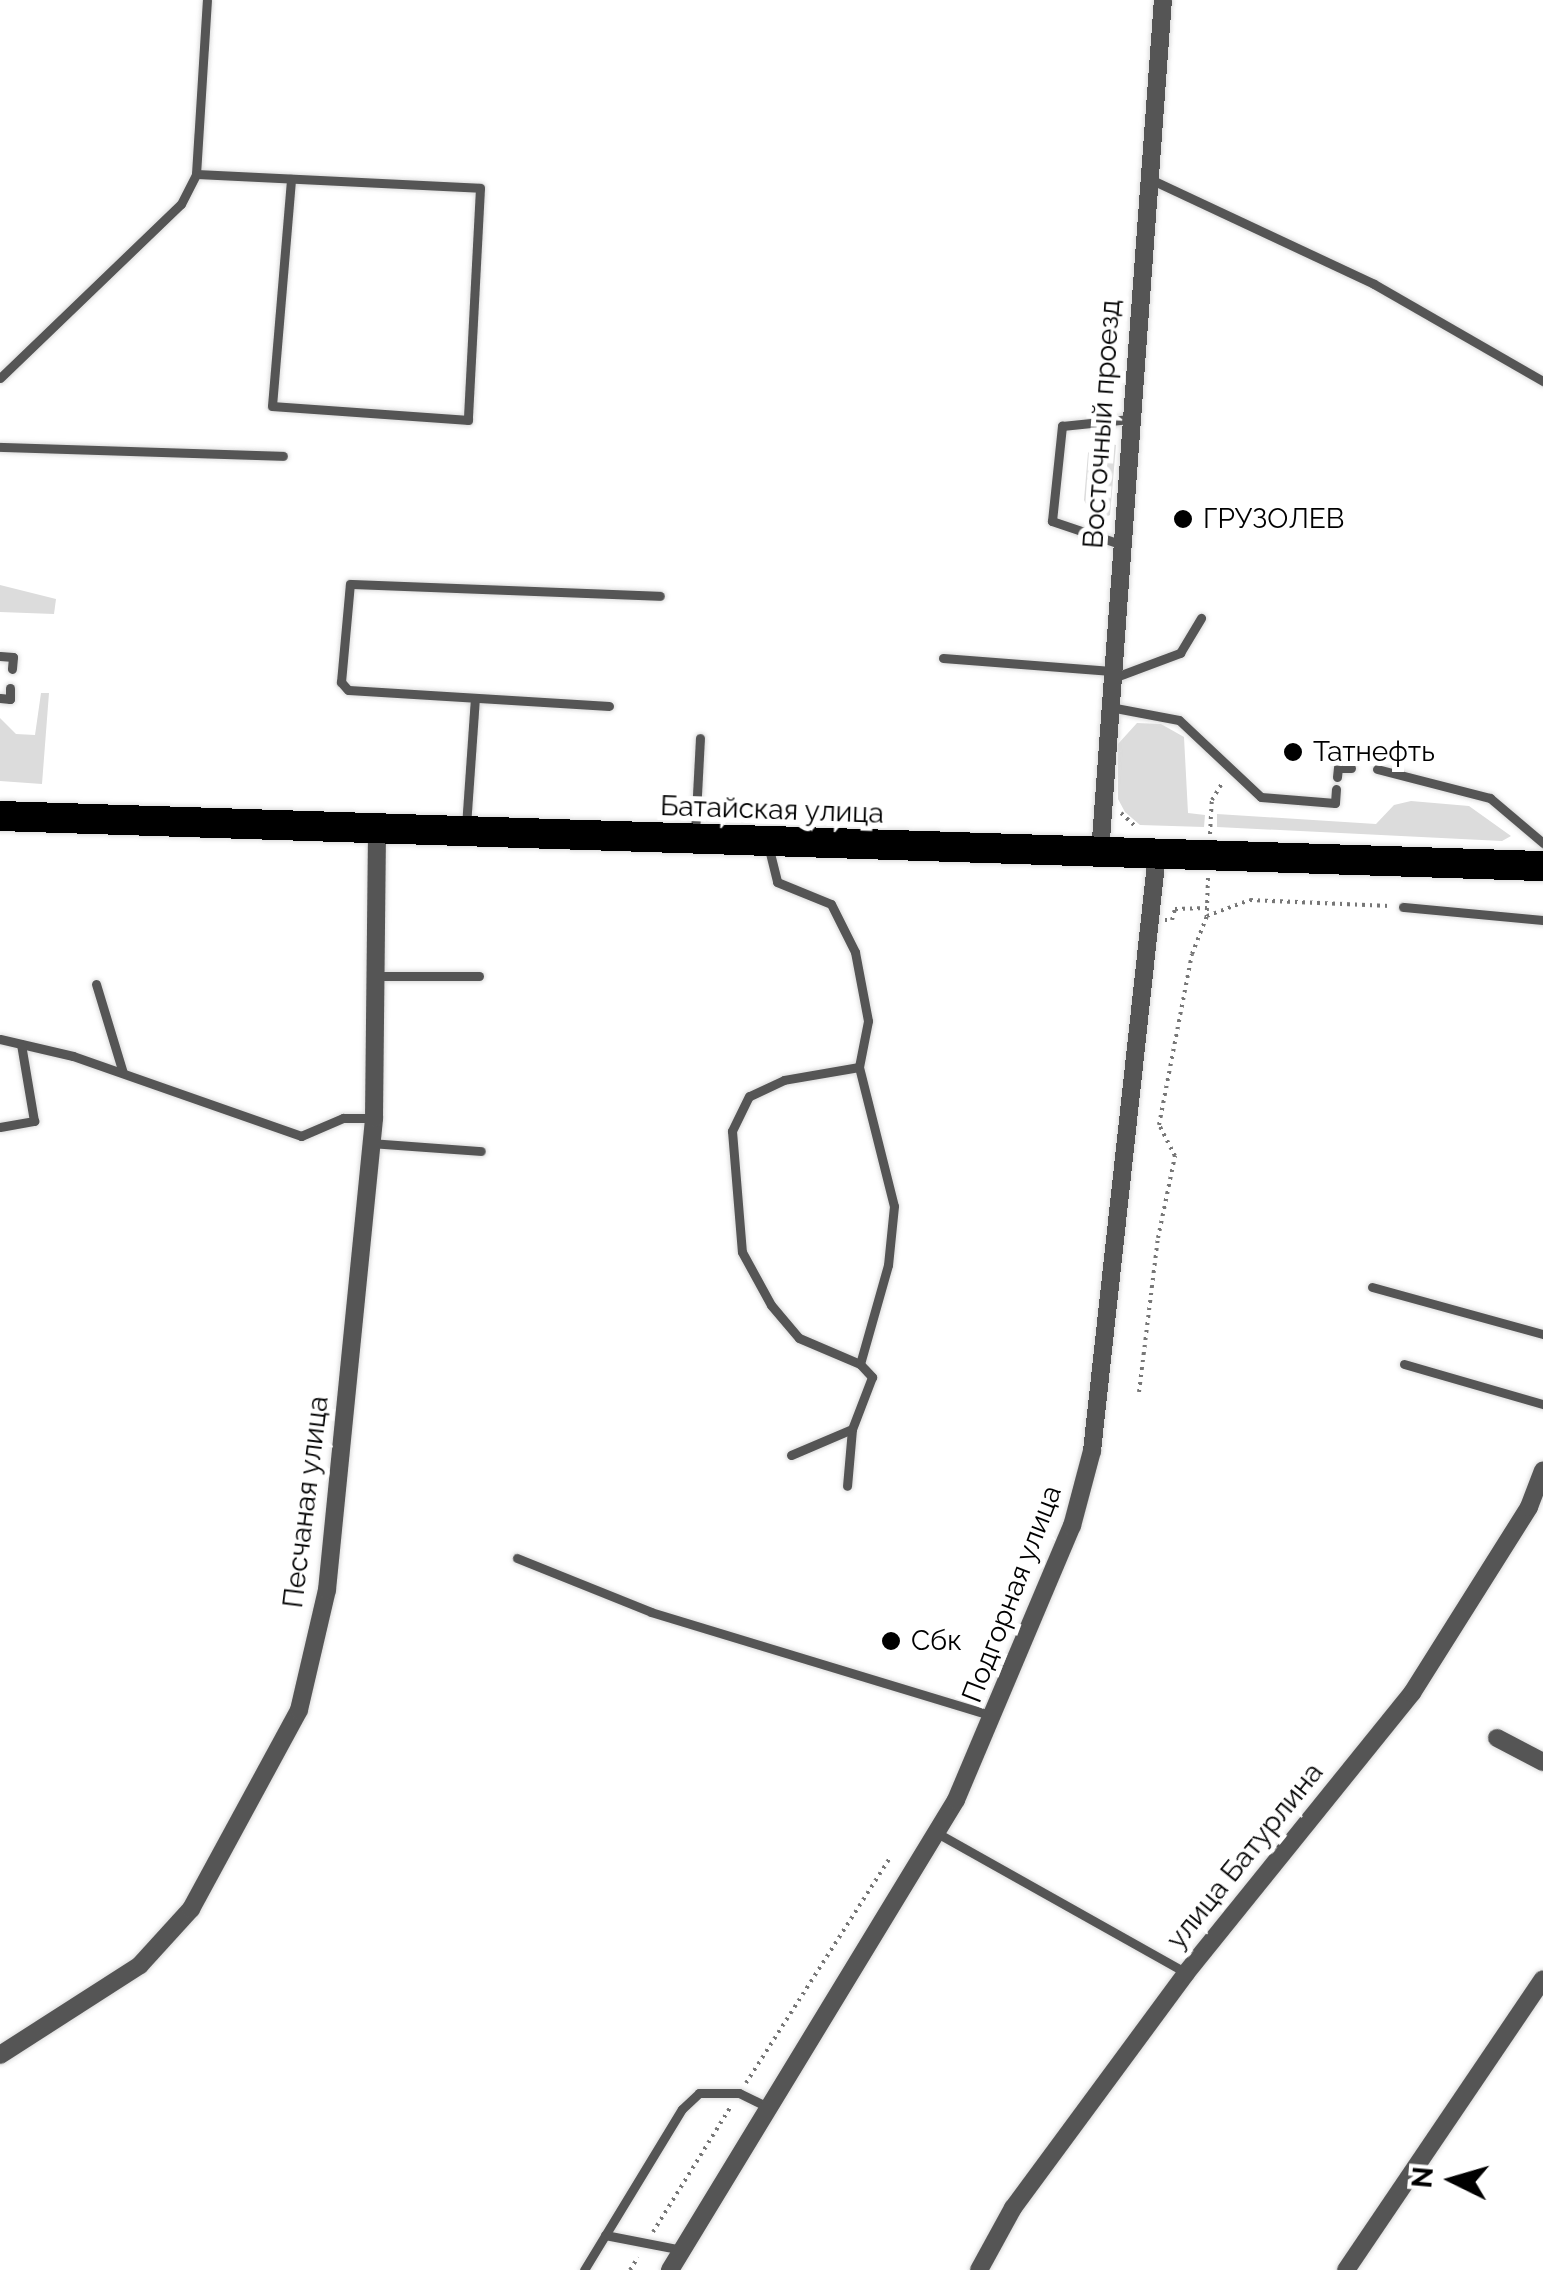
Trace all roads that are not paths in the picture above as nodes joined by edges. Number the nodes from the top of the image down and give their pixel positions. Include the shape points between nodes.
1 (208, 0) edge
2 (1163, 0) edge
3 (196, 174) junction
4 (1148, 178) junction
5 (291, 179) junction
6 (0, 378) edge
7 (1543, 381) edge
8 (1130, 419) junction
9 (0, 448) edge
10 (283, 456) dead end
11 (1120, 544) junction
12 (660, 596) dead end
13 (1200, 618) dead end
14 (0, 656) edge
15 (943, 658) dead end
16 (12, 669) dead end
17 (1111, 675) junction
18 (10, 688) dead end
19 (0, 698) edge
20 (475, 698) junction
21 (610, 706) dead end
22 (1108, 707) junction
23 (700, 738) dead end
24 (1351, 768) dead end
25 (1378, 770) dead end
26 (0, 816) edge
27 (377, 831) junction
28 (466, 834) junction
29 (695, 841) junction
30 (768, 842) junction
31 (1543, 843) edge
32 (1100, 853) junction
33 (1158, 855) junction
34 (1543, 866) edge
35 (1402, 907) dead end
36 (1543, 920) edge
37 (375, 976) junction
38 (479, 976) dead end
39 (96, 984) dead end
40 (0, 1039) edge
41 (21, 1044) junction
42 (859, 1067) junction
43 (123, 1074) junction
44 (374, 1118) junction
45 (0, 1128) edge
46 (371, 1144) junction
47 (481, 1152) dead end
48 (1372, 1287) dead end
49 (1543, 1334) edge
50 (860, 1364) junction
51 (1404, 1364) dead end
52 (1543, 1404) edge
53 (852, 1429) junction
54 (791, 1455) dead end
55 (1543, 1471) edge
56 (847, 1486) dead end
57 (517, 1558) dead end
58 (996, 1716) junction
59 (1497, 1738) dead end
60 (1543, 1762) edge
61 (938, 1833) junction
62 (1186, 1973) junction
63 (1543, 1979) edge
64 (0, 2054) edge
65 (770, 2108) junction
66 (606, 2235) junction
67 (682, 2250) junction
68 (584, 2270) edge
69 (670, 2270) edge
70 (979, 2270) edge
71 (1346, 2270) edge

1 - 3 lane
2 - 4 street, Восточный проезд
3 - 5 lane
3 - 6 lane via 181,204
4 - 7 lane via 1374,284
4 - 8 street, Восточный проезд
5 - 5 lane via 480,188 468,420 272,406
8 - 11 street, Восточный проезд
8 - 11 lane via 1062,426 1052,521
9 - 10 lane
11 - 17 street, Восточный проезд
12 - 20 lane via 350,584 341,682 348,690
13 - 17 lane via 1180,653
14 - 16 lane via 13,658
15 - 17 lane
17 - 22 street, Восточный проезд
18 - 19 lane via 10,699
20 - 21 lane
20 - 28 lane
22 - 24 lane via 1180,720 1261,797 1335,803 1338,768
22 - 32 street, Восточный проезд
23 - 29 lane
25 - 31 lane via 1490,798
26 - 27 highway, Батайская улица
27 - 28 highway, Батайская улица
27 - 37 street, Песчаная улица
28 - 29 highway, Батайская улица
29 - 30 highway, Батайская улица
30 - 32 highway, Батайская улица
30 - 42 lane via 777,882 831,904 855,952 868,1021
32 - 33 highway, Батайская улица
33 - 34 highway, Батайская улица
33 - 58 street, Подгорная улица via 1092,1451 1058,1566
35 - 36 lane
37 - 38 lane
37 - 44 street, Песчаная улица
39 - 43 lane
40 - 41 lane
41 - 43 lane
41 - 45 lane via 34,1122
42 - 50 lane via 894,1206 888,1265
42 - 50 lane via 784,1080 750,1096 732,1132 742,1252 771,1305 799,1338
43 - 44 lane via 301,1136 343,1118
44 - 46 street, Песчаная улица
46 - 47 lane
46 - 64 street, Песчаная улица via 327,1590 299,1710 191,1909 140,1966
48 - 49 lane
50 - 53 lane via 872,1377
51 - 52 lane
53 - 54 lane
53 - 56 lane
55 - 62 street, улица Батурлина via 1529,1507 1412,1693
57 - 58 lane via 651,1612
58 - 61 street, Подгорная улица
59 - 60 street
61 - 62 lane
61 - 65 street, Подгорная улица
62 - 70 street, улица Батурлина via 1013,2208
63 - 71 street
65 - 66 lane via 739,2093 699,2093 682,2109
65 - 67 street, Подгорная улица
66 - 67 lane
66 - 68 lane
67 - 69 street, Подгорная улица

